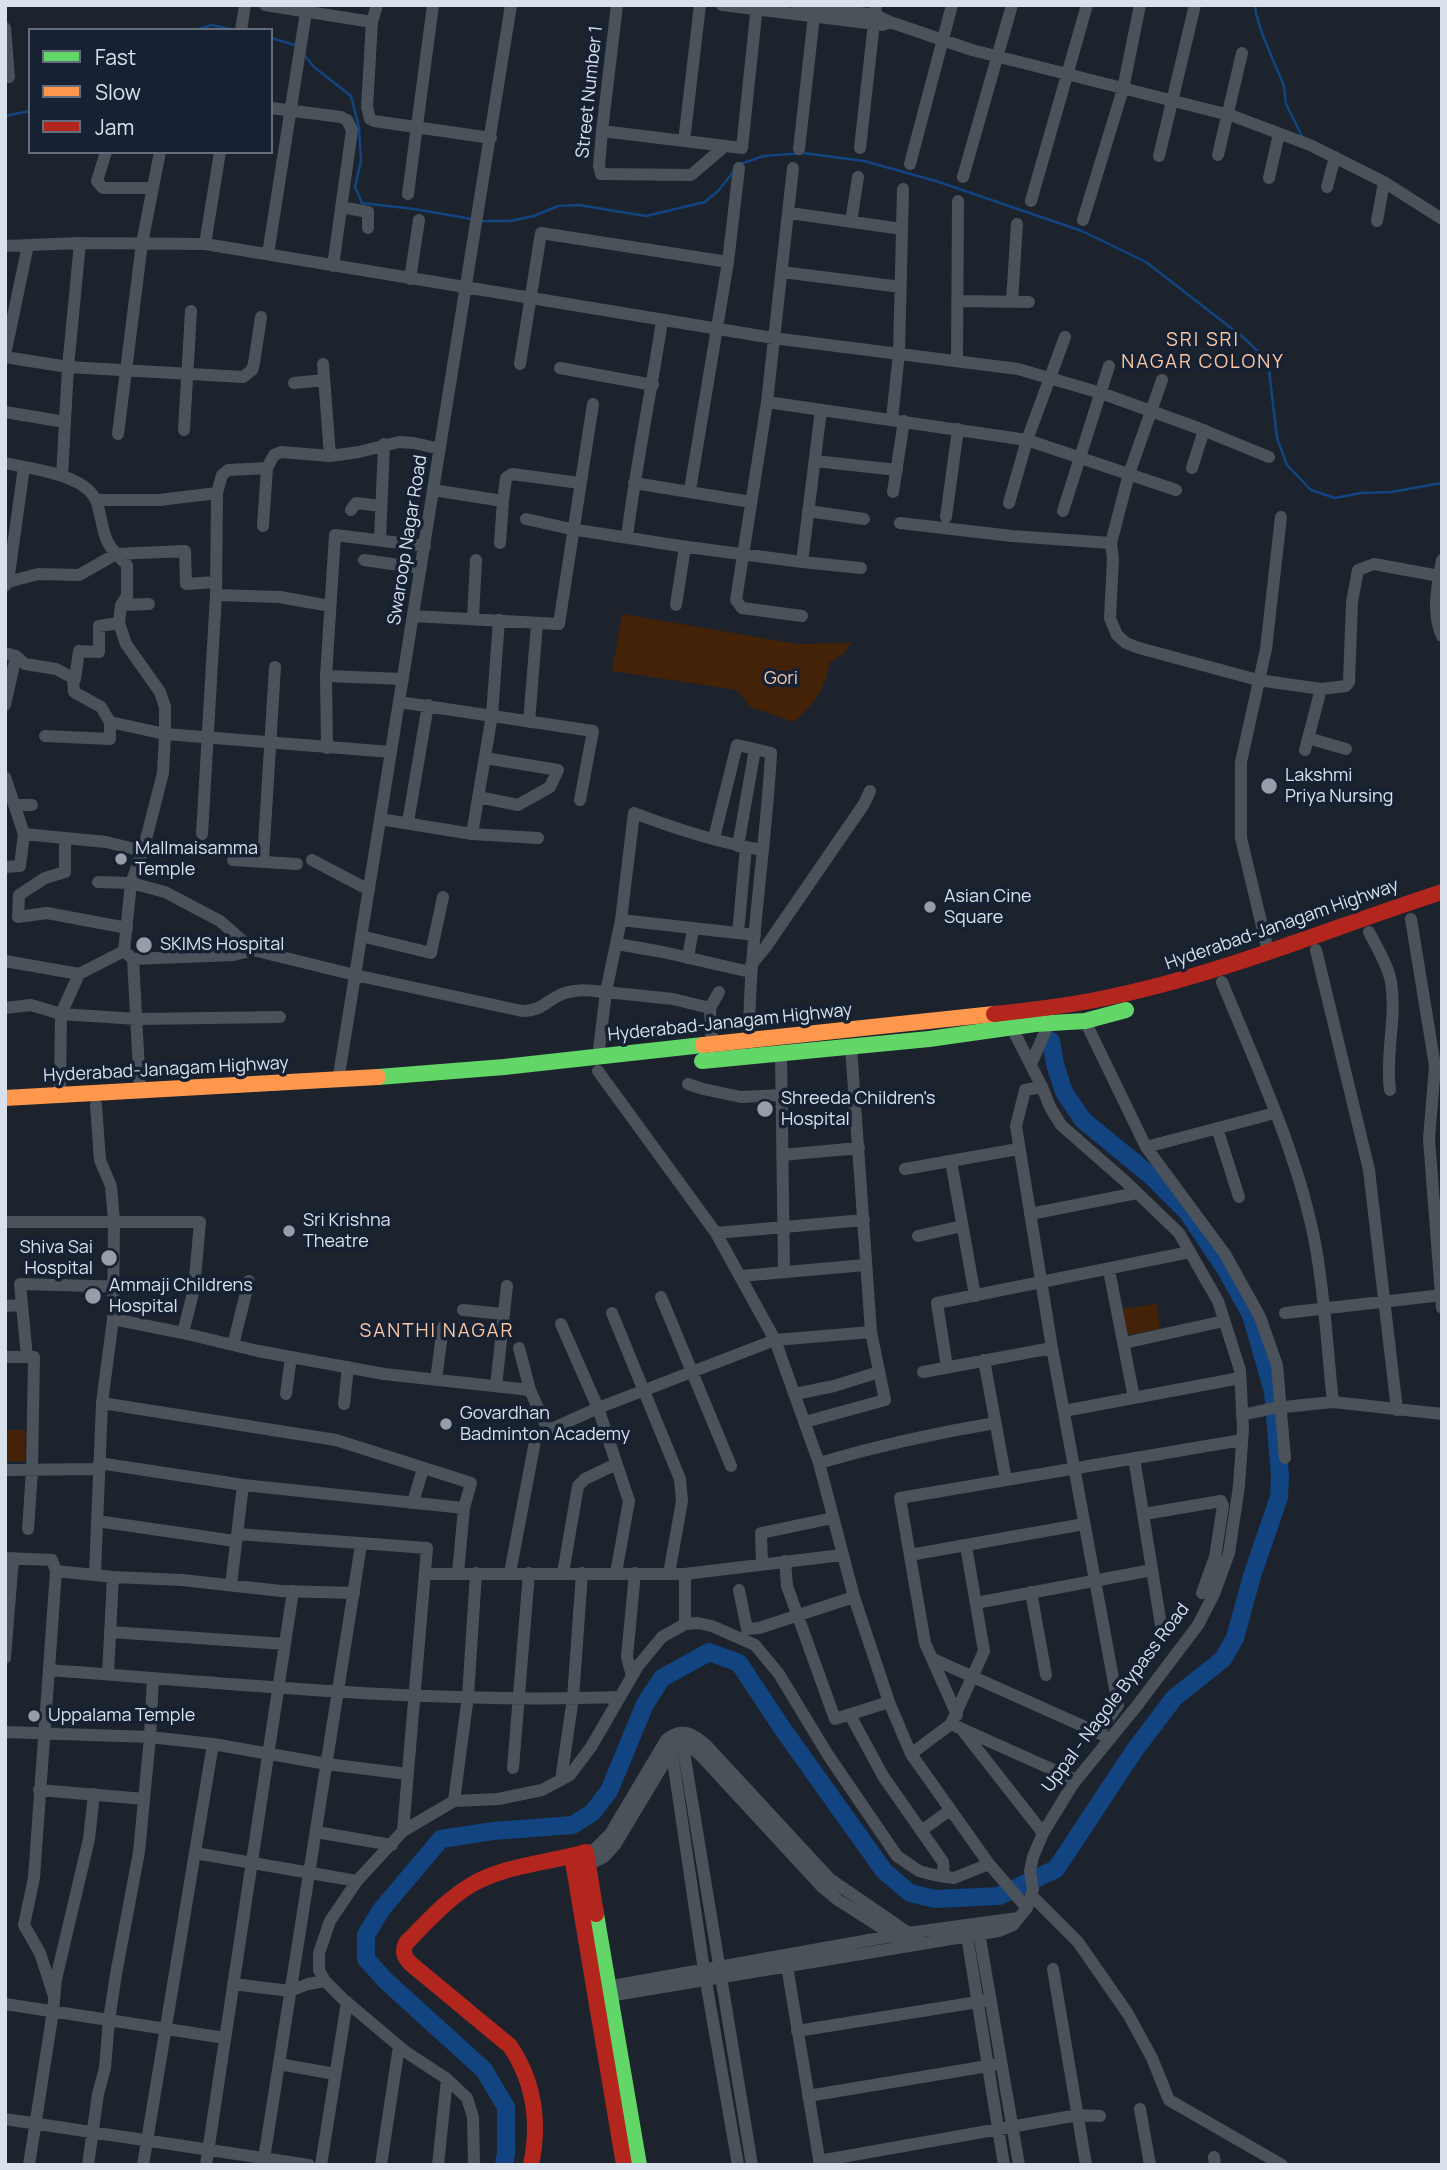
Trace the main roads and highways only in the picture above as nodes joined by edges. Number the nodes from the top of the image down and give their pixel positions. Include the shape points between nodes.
1 (1442, 892) edge
2 (1442, 908) edge
3 (598, 1064) junction
4 (200, 1093) junction
5 (5, 1098) edge
6 (5, 1110) edge
7 (580, 1860) junction
8 (602, 1992) junction
9 (531, 2165) edge
10 (541, 2165) edge
11 (624, 2165) edge
12 (639, 2165) edge

1 - 3 main road, Hyderabad-Janagam Highway via 1178,981 1103,1001 712,1045
2 - 3 main road, Hyderabad-Janagam Highway via 1160,1002 1085,1021 781,1054
3 - 4 main road, Hyderabad-Janagam Highway via 504,1067
3 - 4 main road, Hyderabad-Janagam Highway via 325,1092
4 - 5 main road, Hyderabad-Janagam Highway via 139,1089
4 - 6 main road, Hyderabad-Janagam Highway
7 - 8 main road
7 - 9 main road via 489,1876 472,1884 402,1951 411,1964 517,2054 535,2110 537,2143
7 - 10 main road via 477,1892 459,1904 415,1952 525,2051 544,2098 547,2144
8 - 11 main road
8 - 12 main road

